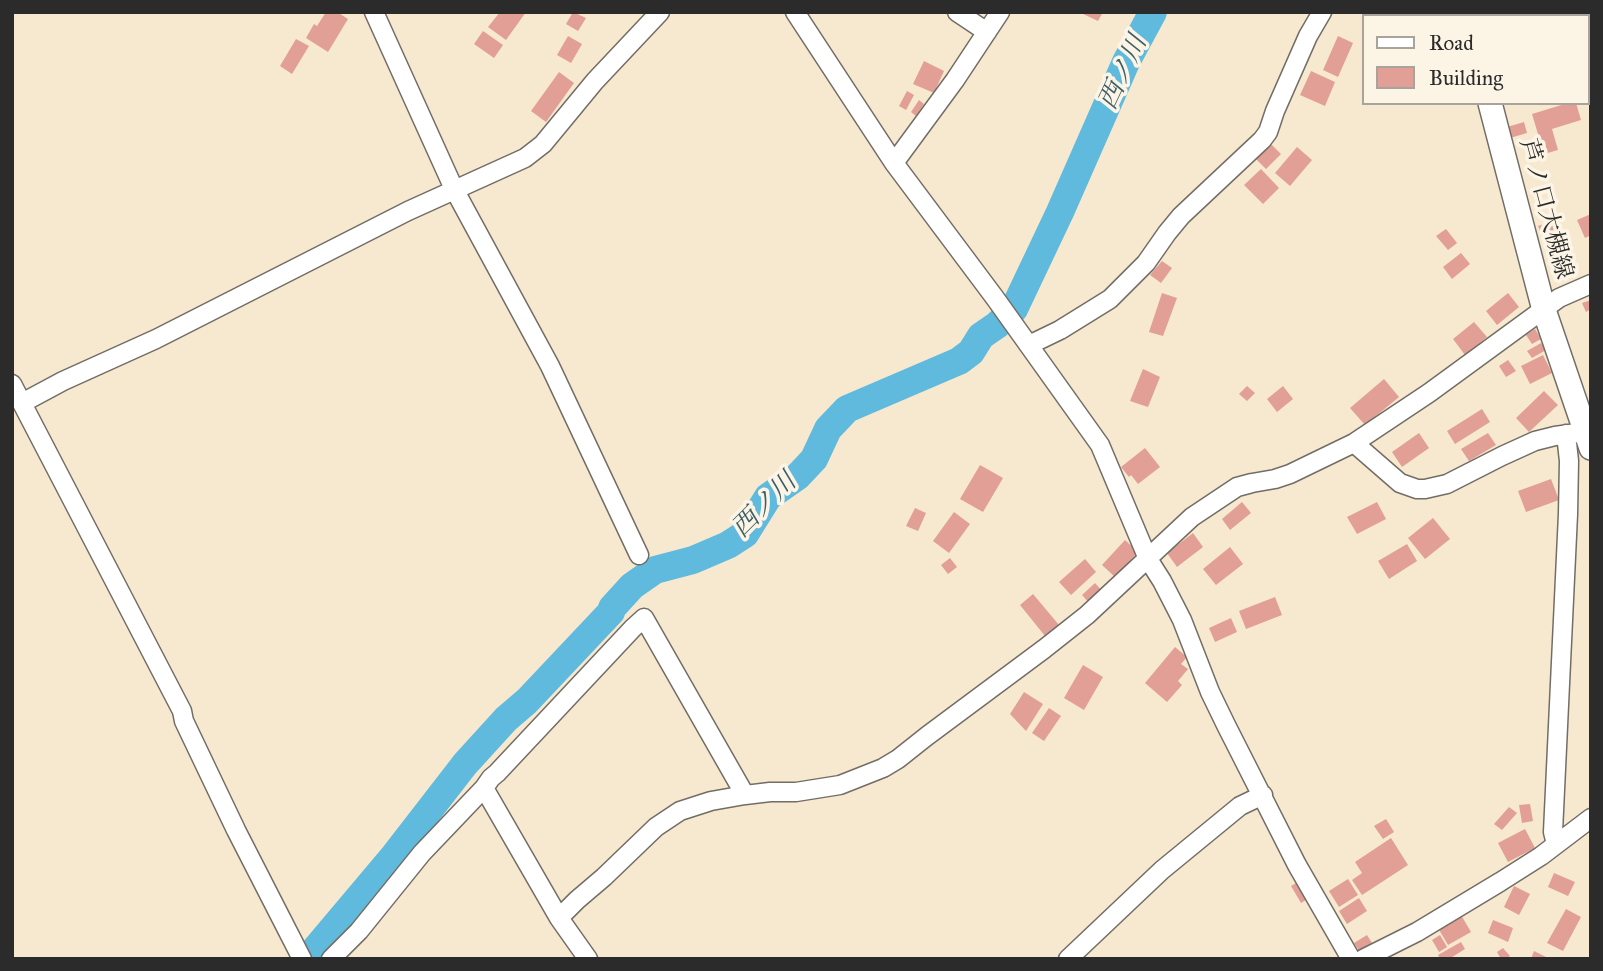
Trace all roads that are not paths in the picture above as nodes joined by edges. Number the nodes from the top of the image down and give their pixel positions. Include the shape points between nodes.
1 (374, 12) edge
2 (660, 12) edge
3 (795, 12) edge
4 (957, 12) edge
5 (1000, 12) edge
6 (1322, 12) edge
7 (987, 33) junction
8 (1490, 105) edge
9 (894, 163) junction
10 (454, 189) junction
11 (1591, 284) edge
12 (1544, 310) junction
13 (1029, 345) junction
14 (12, 384) edge
15 (22, 403) junction
16 (1583, 437) edge
17 (1354, 443) junction
18 (639, 555) dead end
19 (1148, 559) junction
20 (484, 788) junction
21 (745, 795) junction
22 (1263, 795) junction
23 (1591, 818) edge
24 (1556, 844) junction
25 (559, 918) junction
26 (302, 959) edge
27 (331, 959) edge
28 (588, 959) edge
29 (1068, 959) edge
30 (1351, 959) edge
31 (1363, 959) edge

1 - 10 street
2 - 10 street via 543,144 525,158
3 - 9 street
4 - 7 street
5 - 7 street
6 - 13 street via 1262,140 1181,216 1146,263 1110,299
7 - 9 street
8 - 12 main road, 芦ノ口大槻線
9 - 13 street
10 - 15 street
10 - 18 street via 550,366
11 - 12 street
12 - 16 main road, 芦ノ口大槻線
12 - 17 street
13 - 19 street via 1100,445
14 - 15 street
15 - 26 street via 182,711
16 - 17 street via 1535,441 1447,484 1425,489 1400,483
16 - 24 street via 1569,461
17 - 19 street via 1290,474 1237,487 1192,517
19 - 21 street via 1087,615 898,760 841,785
19 - 22 street via 1177,610 1210,692
20 - 21 street via 644,618
20 - 25 street
20 - 27 street
21 - 25 street via 693,806 668,818
22 - 29 street via 1240,806 1162,870
22 - 30 street
23 - 24 street
24 - 31 street via 1417,932
25 - 28 street

